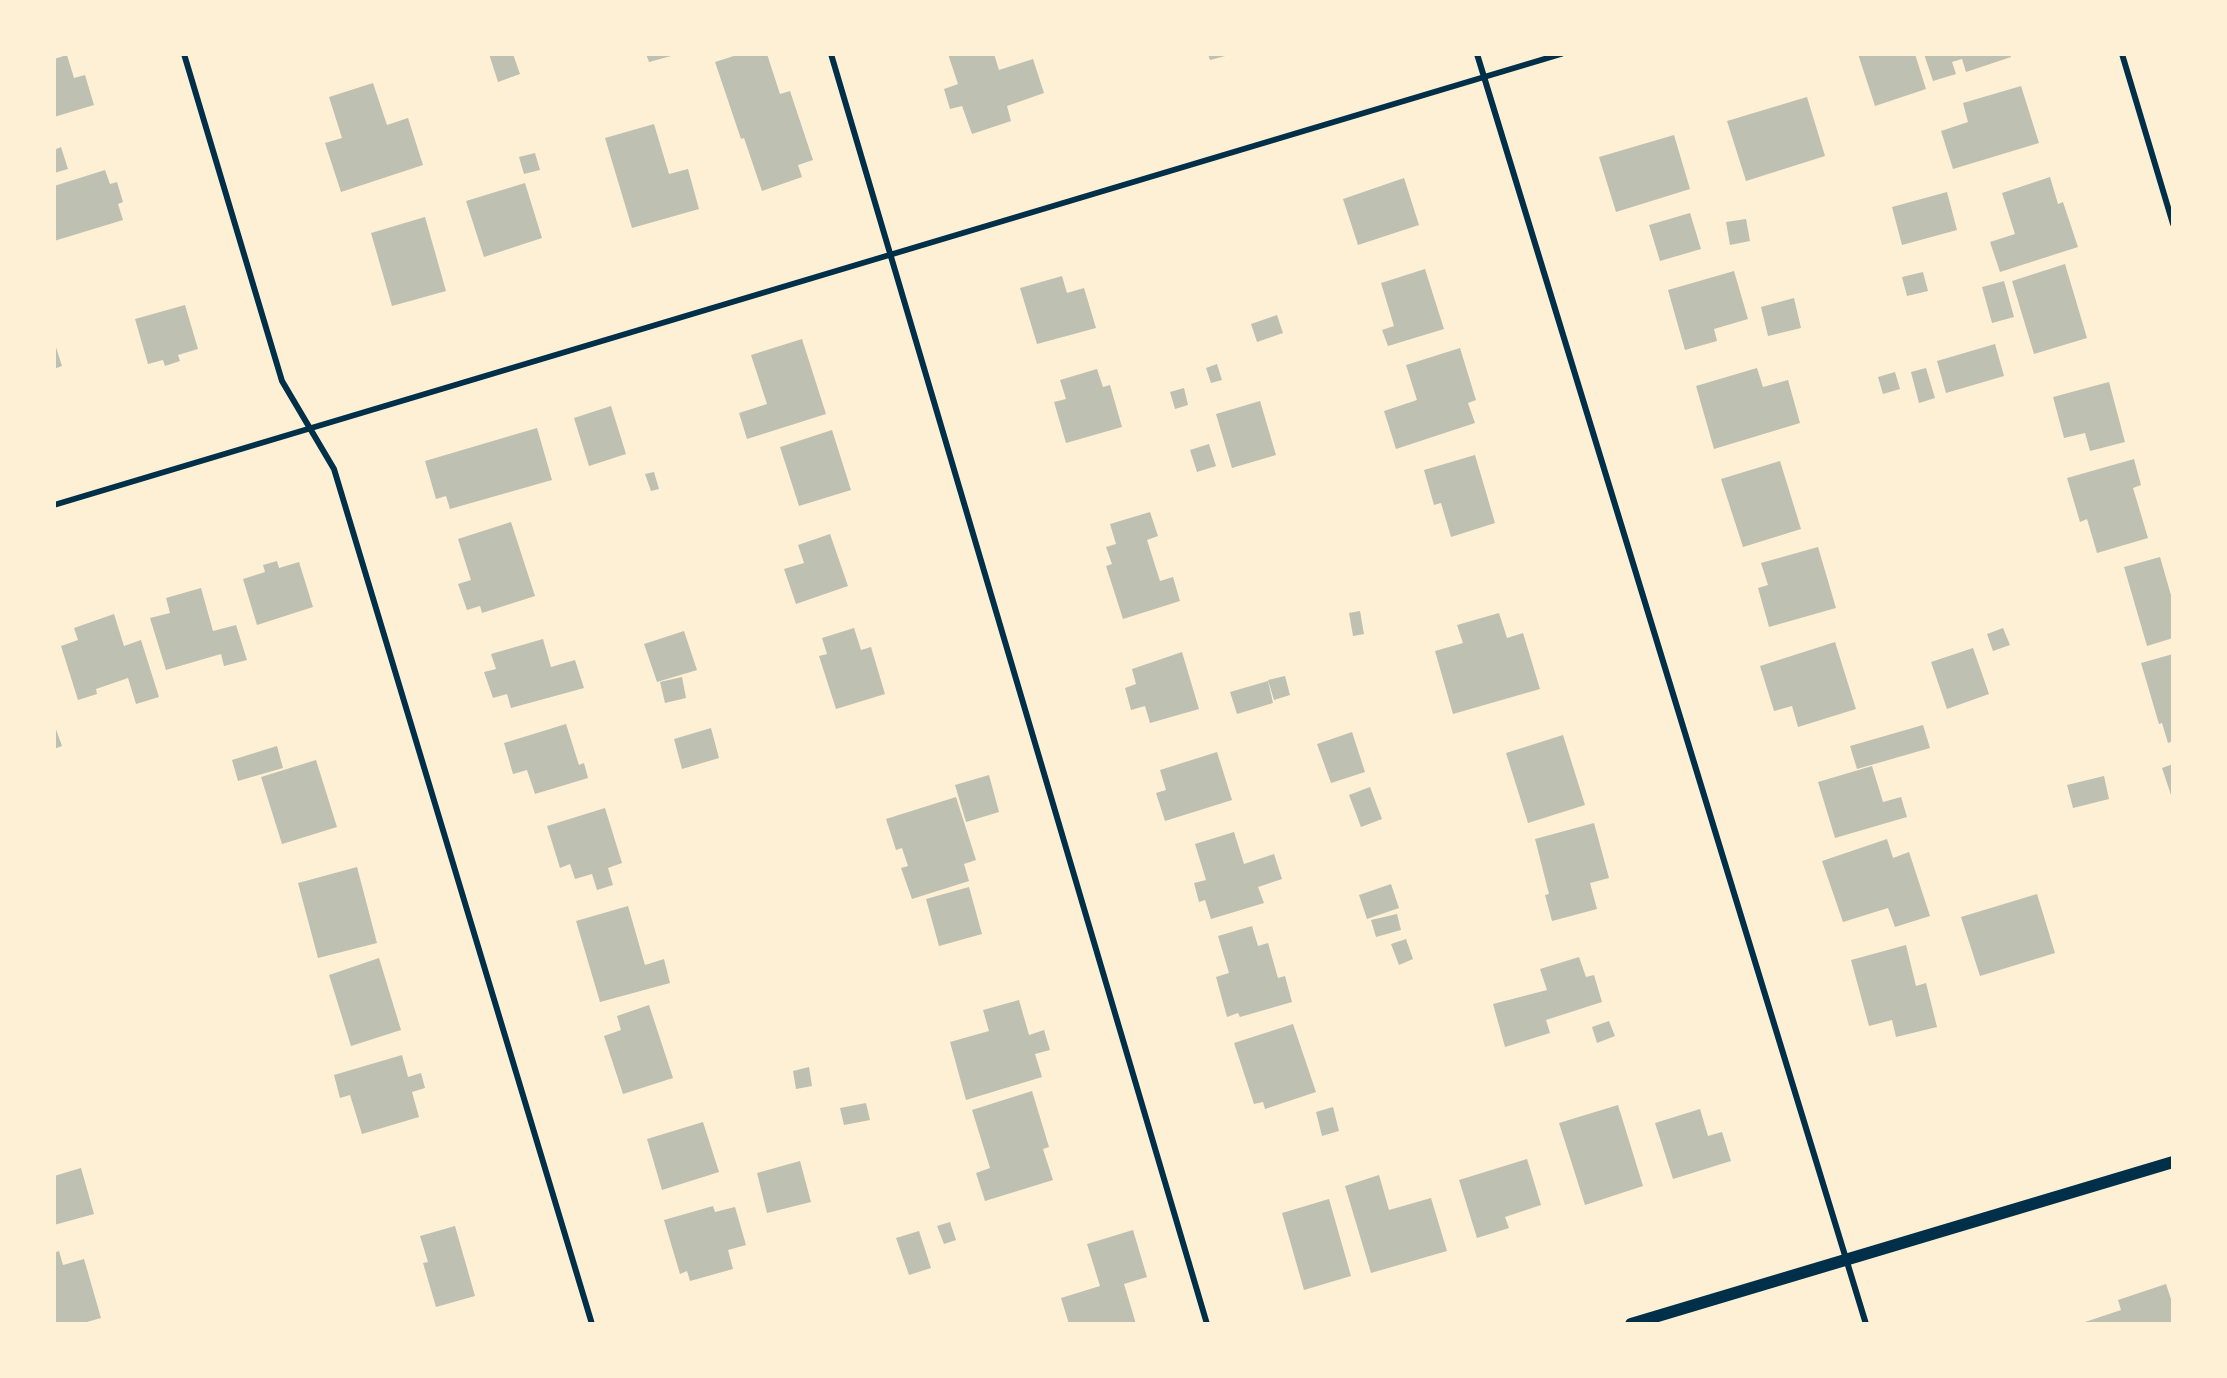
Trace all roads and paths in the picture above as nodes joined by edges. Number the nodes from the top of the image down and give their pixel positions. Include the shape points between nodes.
1 (184, 54) edge
2 (831, 54) edge
3 (1477, 54) edge
4 (1561, 54) edge
5 (2122, 54) edge
6 (1484, 77) junction
7 (2173, 224) edge
8 (892, 255) junction
9 (309, 428) junction
10 (54, 504) edge
11 (2173, 1162) edge
12 (1846, 1260) junction
13 (592, 1324) edge
14 (1207, 1324) edge
15 (1630, 1324) edge
16 (1866, 1324) edge

1 - 9 street via 282,381
2 - 8 street
3 - 6 street
4 - 6 street
5 - 7 street
6 - 8 street
6 - 12 street
8 - 9 street
8 - 14 street
9 - 10 street
9 - 13 street via 334,469
11 - 12 main road
12 - 15 main road
12 - 16 street

